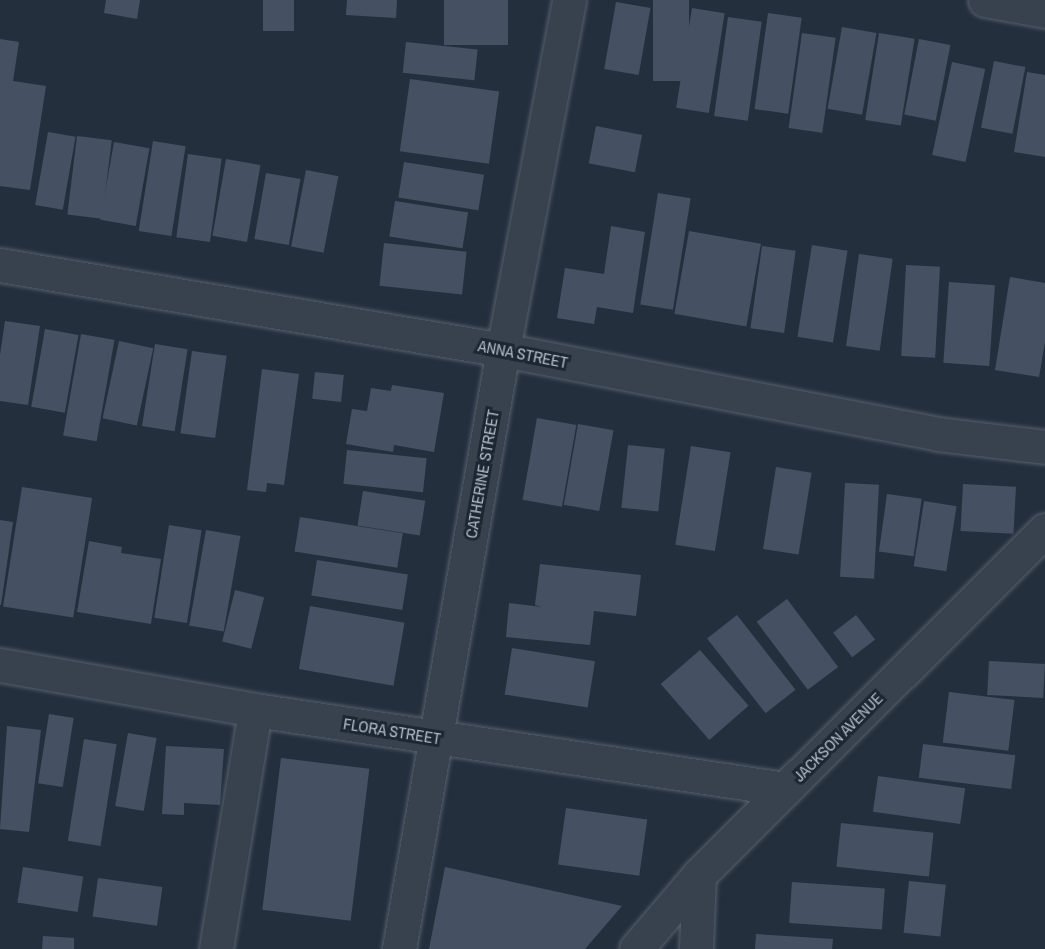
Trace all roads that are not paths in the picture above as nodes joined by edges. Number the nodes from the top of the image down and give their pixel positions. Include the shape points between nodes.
1 (569, 0) edge
2 (985, 0) edge
3 (1045, 11) edge
4 (0, 265) edge
5 (503, 350) junction
6 (1045, 447) edge
7 (1045, 530) edge
8 (0, 664) edge
9 (255, 710) junction
10 (437, 738) junction
11 (785, 789) junction
12 (699, 875) junction
13 (216, 949) edge
14 (399, 949) edge
15 (636, 949) edge
16 (696, 949) edge

1 - 5 street, CATHERINE STREET
2 - 3 street
4 - 5 street, ANNA STREET
5 - 6 street, ANNA STREET via 938,434
5 - 10 street, CATHERINE STREET
7 - 11 street, JACKSON AVENUE
8 - 9 street, FLORA STREET
9 - 10 street, FLORA STREET
9 - 13 street
10 - 11 street, FLORA STREET
10 - 14 street, CATHERINE STREET
11 - 12 street, JACKSON AVENUE
12 - 15 street, JACKSON AVENUE
12 - 16 street

